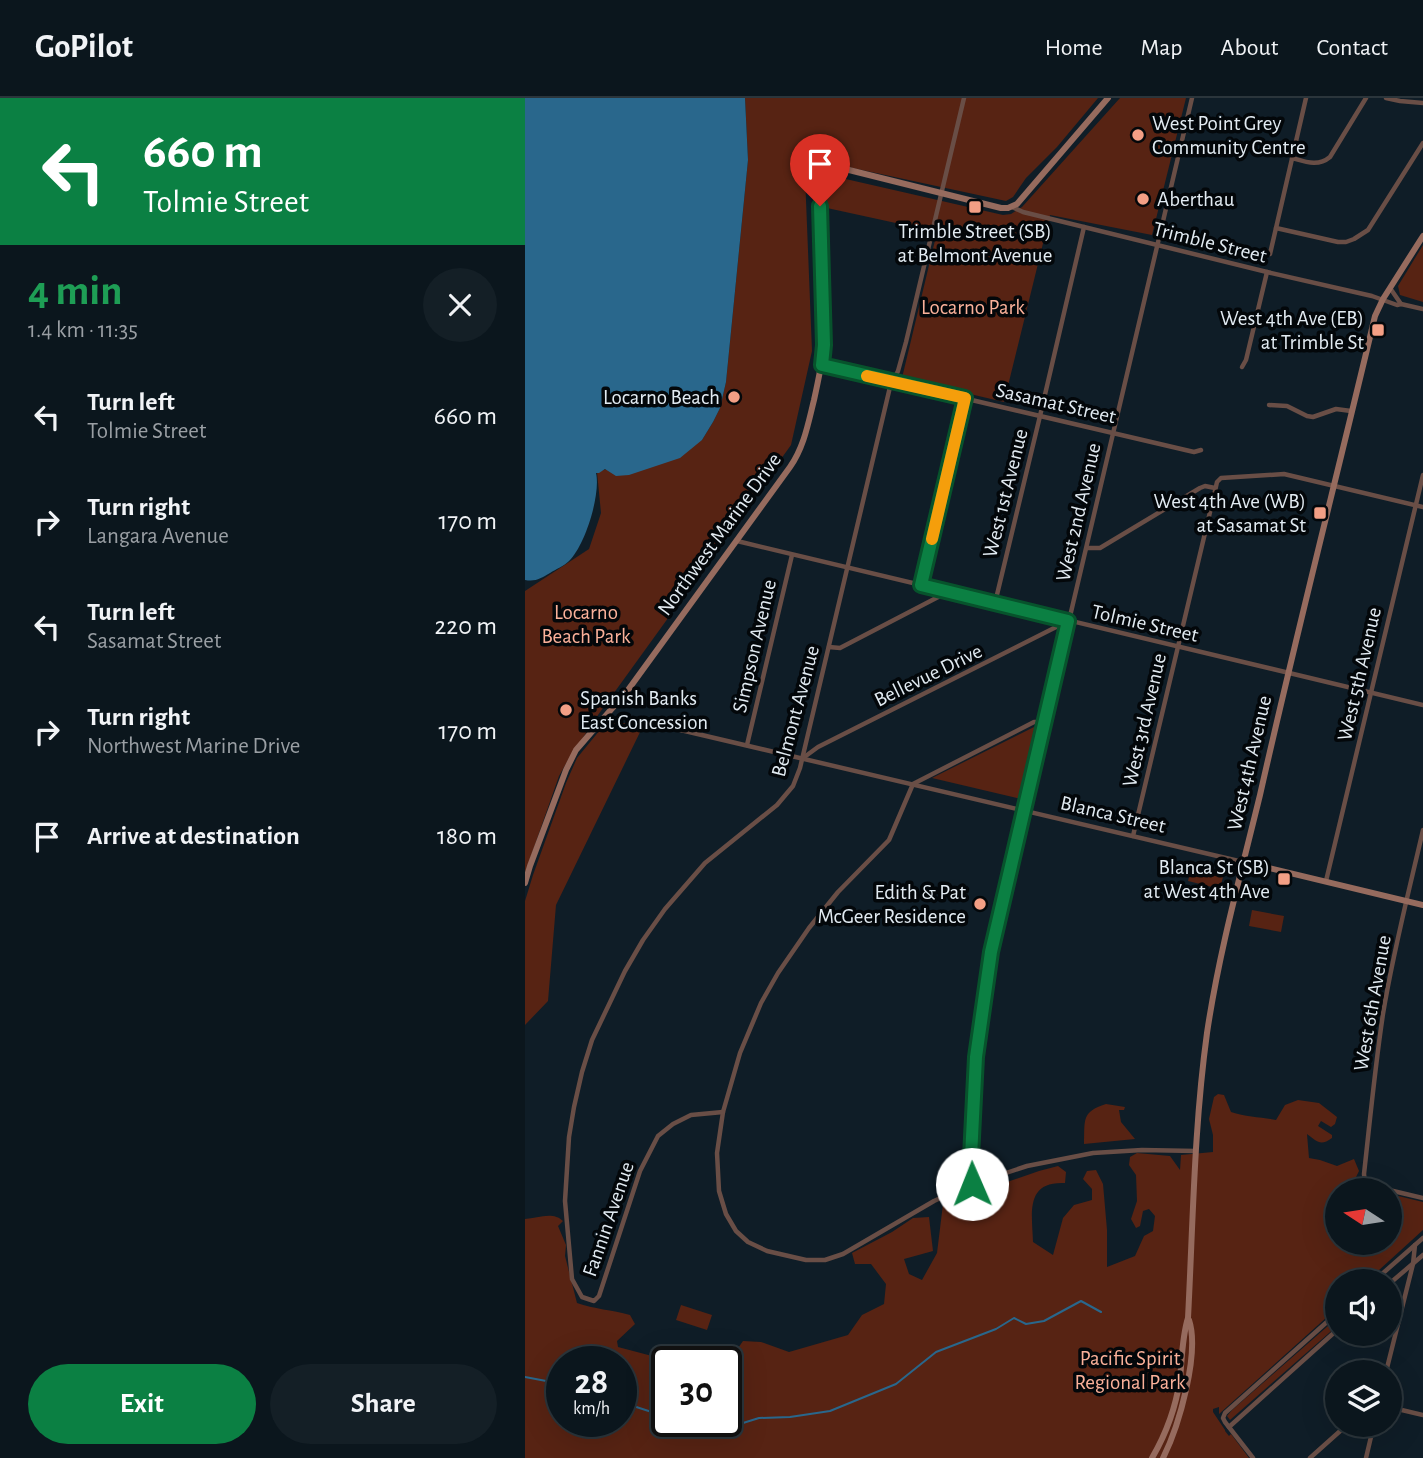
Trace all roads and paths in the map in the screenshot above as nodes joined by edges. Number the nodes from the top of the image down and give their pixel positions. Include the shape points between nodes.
1 (964, 98) edge
2 (1108, 98) edge
3 (1192, 98) edge
4 (1306, 98) edge
5 (1366, 98) edge
6 (1386, 98) edge
7 (1423, 103) edge
8 (1423, 142) edge
9 (1292, 158) junction
10 (941, 193) junction
11 (1012, 207) junction
12 (1084, 227) junction
13 (1276, 228) junction
14 (1423, 236) edge
15 (1158, 245) junction
16 (1270, 254) dead end
17 (1267, 272) junction
18 (1390, 288) junction
19 (1383, 299) junction
20 (1401, 304) junction
21 (1423, 309) edge
22 (822, 365) junction
23 (1242, 367) dead end
24 (893, 382) junction
25 (965, 398) junction
26 (1269, 405) dead end
27 (1351, 411) junction
28 (1041, 416) junction
29 (1114, 433) junction
30 (1201, 450) dead end
31 (1423, 475) edge
32 (1334, 486) junction
33 (1215, 488) junction
34 (1416, 505) junction
35 (1423, 507) edge
36 (737, 541) junction
37 (1087, 548) junction
38 (792, 555) junction
39 (847, 568) junction
40 (921, 585) junction
41 (945, 592) junction
42 (995, 603) junction
43 (1068, 621) junction
44 (1178, 647) junction
45 (829, 648) junction
46 (1288, 673) junction
47 (1371, 692) junction
48 (1423, 705) edge
49 (1045, 722) junction
50 (672, 728) dead end
51 (747, 745) junction
52 (803, 758) junction
53 (913, 785) junction
54 (1024, 811) junction
55 (1423, 830) edge
56 (1133, 836) junction
57 (1244, 862) junction
58 (1326, 881) junction
59 (525, 883) edge
60 (1406, 901) junction
61 (1423, 905) edge
62 (723, 1112) junction
63 (1196, 1151) junction
64 (1366, 1178) edge
65 (972, 1184) junction
66 (1423, 1191) edge
67 (1402, 1193) edge
68 (1422, 1198) edge
69 (1423, 1238) edge
70 (1415, 1245) junction
71 (1423, 1255) edge
72 (1413, 1264) junction
73 (1388, 1269) edge
74 (1402, 1273) edge
75 (594, 1301) joint
76 (1188, 1318) junction
77 (1325, 1324) edge
78 (1325, 1341) edge
79 (1389, 1360) edge
80 (1402, 1410) edge
81 (1423, 1415) edge
82 (1229, 1427) junction
83 (1333, 1437) edge
84 (1371, 1437) edge
85 (1152, 1458) edge
86 (1163, 1458) edge
87 (1253, 1458) edge
88 (1310, 1458) edge
89 (1366, 1458) edge

1 - 10 street, Belmont Avenue
2 - 11 main road
3 - 15 street, West 2nd Avenue
4 - 9 street
5 - 9 street via 1330,157 1312,163
6 - 7 street
8 - 13 street via 1362,235 1338,242
9 - 13 street
10 - 11 main road, Northwest Marine Drive
10 - 22 main road, Northwest Marine Drive via 841,169 825,171 820,184
10 - 24 street, Belmont Avenue
11 - 12 street, Trimble Street
12 - 15 street, Trimble Street
12 - 28 street, West 1st Avenue
13 - 16 street
14 - 18 main road, West 4th Avenue
15 - 17 street, Trimble Street
15 - 29 street, West 2nd Avenue
17 - 19 street, Trimble Street
17 - 23 street
18 - 19 main road, West 4th Avenue
18 - 20 street
19 - 20 street, Trimble Street
19 - 27 main road, West 4th Avenue
20 - 21 street, Trimble Street
22 - 24 street, Sasamat Street
22 - 36 main road, Northwest Marine Drive via 800,452
24 - 25 street, Sasamat Street
24 - 39 street, Belmont Avenue
25 - 28 street, Sasamat Street
25 - 40 street
26 - 27 street via 1287,406 1307,416 1336,409
27 - 32 main road, West 4th Avenue
28 - 29 street, Sasamat Street
28 - 42 street, West 1st Avenue
29 - 30 street, Sasamat Street
29 - 37 street, West 2nd Avenue
31 - 34 street, West 5th Avenue
32 - 33 street via 1276,474 1225,476
32 - 34 street
32 - 46 main road, West 4th Avenue
33 - 37 street via 1200,488 1100,548
33 - 44 street, West 3rd Avenue
34 - 35 street
34 - 47 street, West 5th Avenue
36 - 38 street, Tolmie Street
36 - 59 main road, Northwest Marine Drive via 628,690 576,750
37 - 43 street, West 2nd Avenue
38 - 39 street, Tolmie Street
38 - 51 street, Simpson Avenue
39 - 40 street, Tolmie Street
39 - 45 street, Belmont Avenue
40 - 41 street, Tolmie Street
41 - 42 street, Tolmie Street
41 - 45 street via 840,648
42 - 43 street, Tolmie Street
43 - 44 street, Tolmie Street
43 - 49 street, West 2nd Avenue
43 - 52 street, Bellevue Drive
44 - 46 street, Tolmie Street
44 - 56 street, West 3rd Avenue
45 - 52 street, Belmont Avenue
46 - 47 street, Tolmie Street
46 - 57 main road, West 4th Avenue
47 - 48 street, Tolmie Street
47 - 58 street, West 5th Avenue
49 - 53 street via 1034,722
49 - 54 street, West 2nd Avenue
50 - 51 street, Blanca Street
51 - 52 street, Blanca Street
52 - 53 street, Blanca Street
52 - 75 street, Belmont Avenue via 785,797 705,863 665,909 625,971 592,1040 574,1107 565,1201 572,1279 582,1297
53 - 54 street, Blanca Street
53 - 62 street via 889,840 838,892 778,973 744,1041
54 - 56 street, Blanca Street
54 - 65 street, West 2nd Avenue via 983,1003 973,1094
55 - 60 street, West 6th Avenue
56 - 57 street, Blanca Street
57 - 58 main road, Blanca Street
57 - 63 main road, West 4th Avenue via 1210,1017
58 - 60 main road, Blanca Street
60 - 61 main road, Blanca Street
60 - 64 street, West 6th Avenue via 1383,1017
62 - 65 street via 717,1153 719,1191 726,1214 748,1242 767,1251 825,1260
62 - 75 street, Fannin Avenue via 691,1115 658,1136 640,1171 611,1264
63 - 65 street via 1093,1153 1027,1166
63 - 76 main road, West 4th Avenue
66 - 68 street
67 - 68 street
69 - 70 street
70 - 72 street
70 - 73 street
71 - 72 street
72 - 74 street
72 - 79 street
76 - 85 main road via 1175,1404
76 - 86 main road via 1192,1328 1186,1391
77 - 82 street via 1225,1413
78 - 82 street
80 - 81 street
82 - 87 street
83 - 88 street
84 - 89 street

